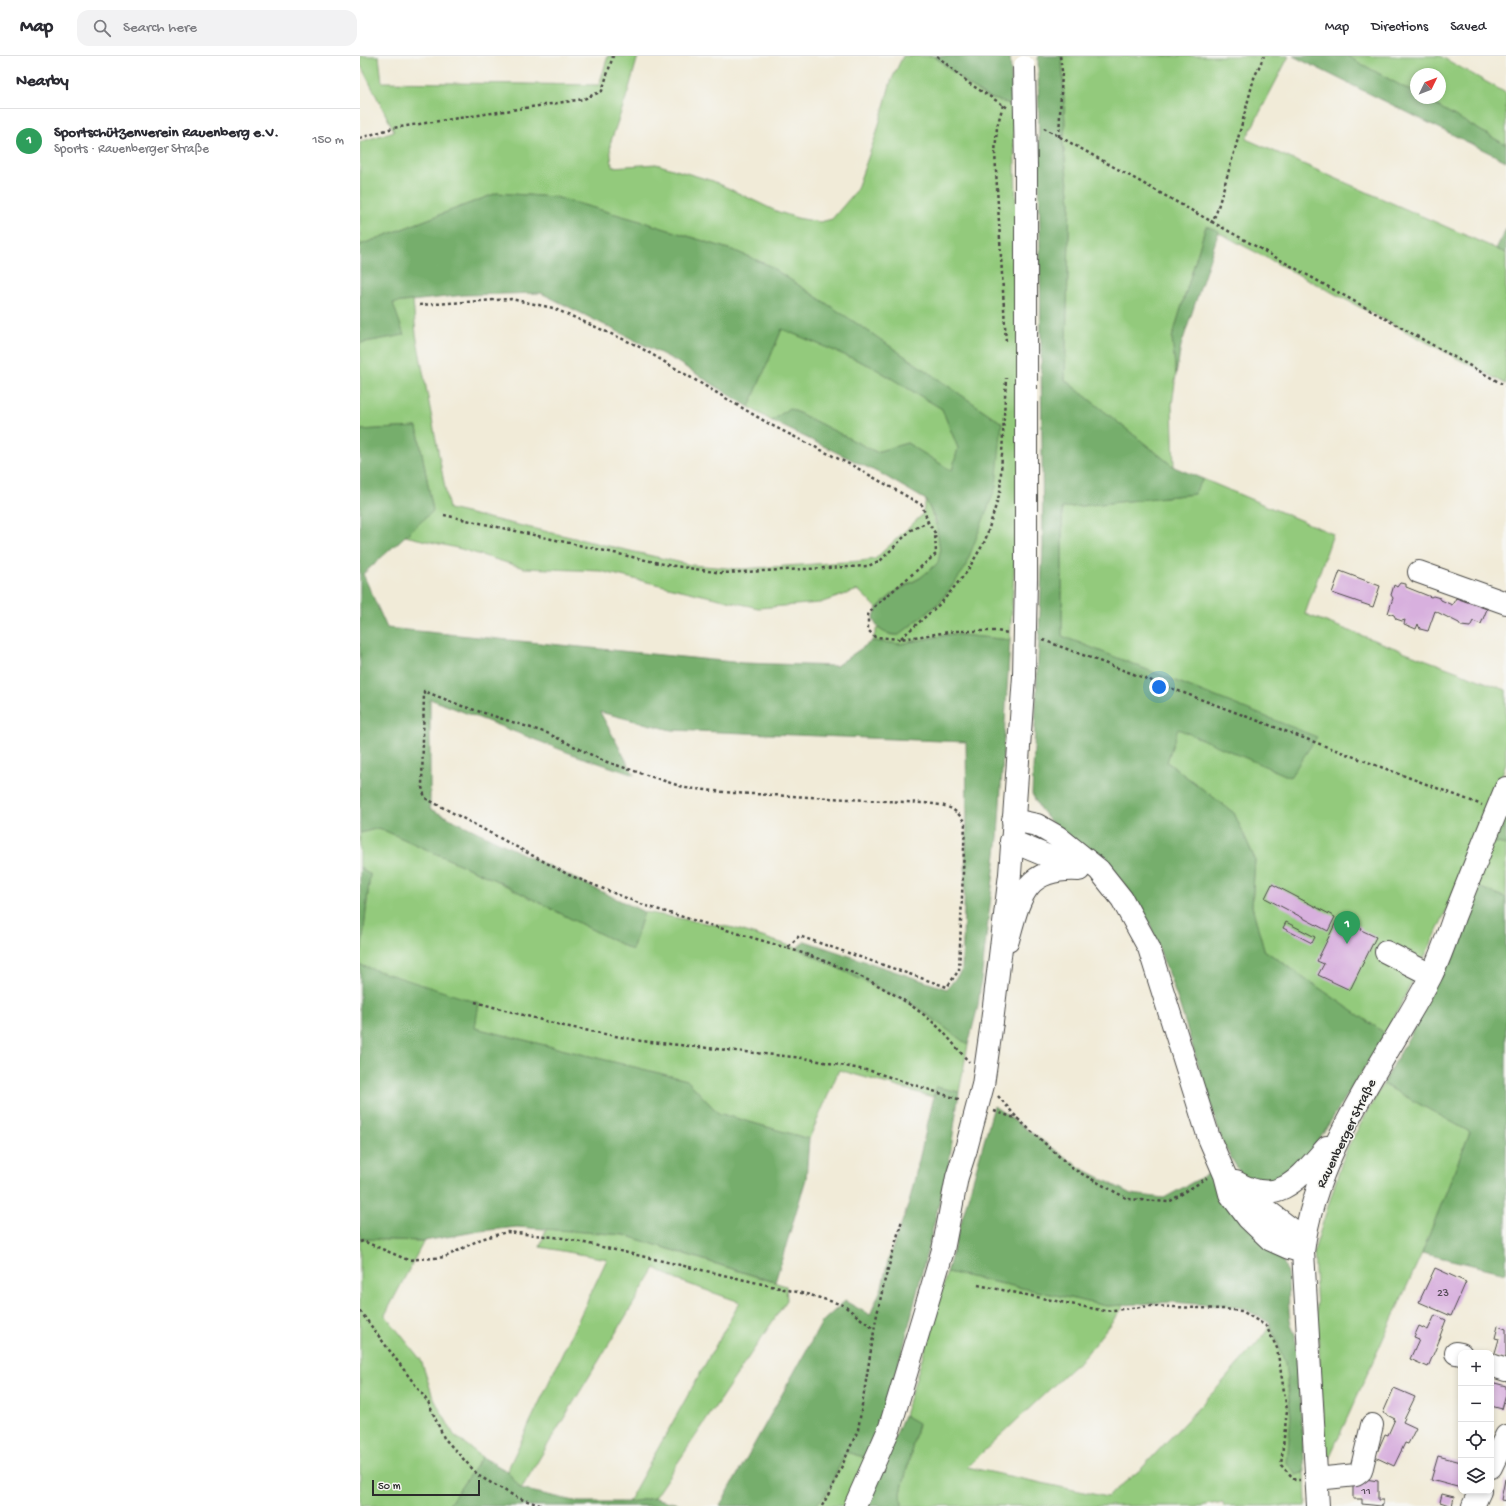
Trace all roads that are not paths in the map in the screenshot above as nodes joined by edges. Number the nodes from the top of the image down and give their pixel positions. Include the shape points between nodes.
1 (1024, 61) edge
2 (1419, 572) dead end
3 (1506, 603) edge
4 (1506, 788) edge
5 (1012, 830) junction
6 (1079, 870) junction
7 (1122, 899) junction
8 (1386, 952) dead end
9 (998, 965) junction
10 (1431, 975) junction
11 (1346, 1124) junction
12 (1228, 1177) junction
13 (1303, 1252) junction
14 (1494, 1365) edge
15 (1506, 1370) edge
16 (1372, 1425) dead end
17 (1506, 1436) edge
18 (1494, 1462) edge
19 (1316, 1479) junction
20 (1479, 1494) edge
21 (855, 1506) edge
22 (1318, 1506) edge
23 (1473, 1506) edge

1 - 5 street, bridge via 1026,579 1024,676
2 - 3 street
4 - 10 street, Rauenberger Straße
5 - 6 street
5 - 7 street via 1037,825 1058,838 1092,863
5 - 9 street via 1010,874
6 - 7 street
6 - 9 street via 1056,871 1033,882 1024,891 1004,956
7 - 12 street via 1149,948 1209,1138
8 - 10 street
9 - 21 street, bridge via 983,1085 958,1177 943,1250 890,1427
10 - 11 street, Rauenberger Straße
11 - 12 street via 1305,1172 1286,1188 1264,1193 1254,1191
11 - 13 street, Rauenberger Straße via 1320,1179 1306,1226
12 - 13 street via 1230,1194 1260,1231 1271,1240
13 - 19 street, Rauenberger Straße
14 - 15 street
16 - 19 street via 1361,1471 1356,1475
17 - 18 street
19 - 22 street, Rauenberger Straße
20 - 23 street

